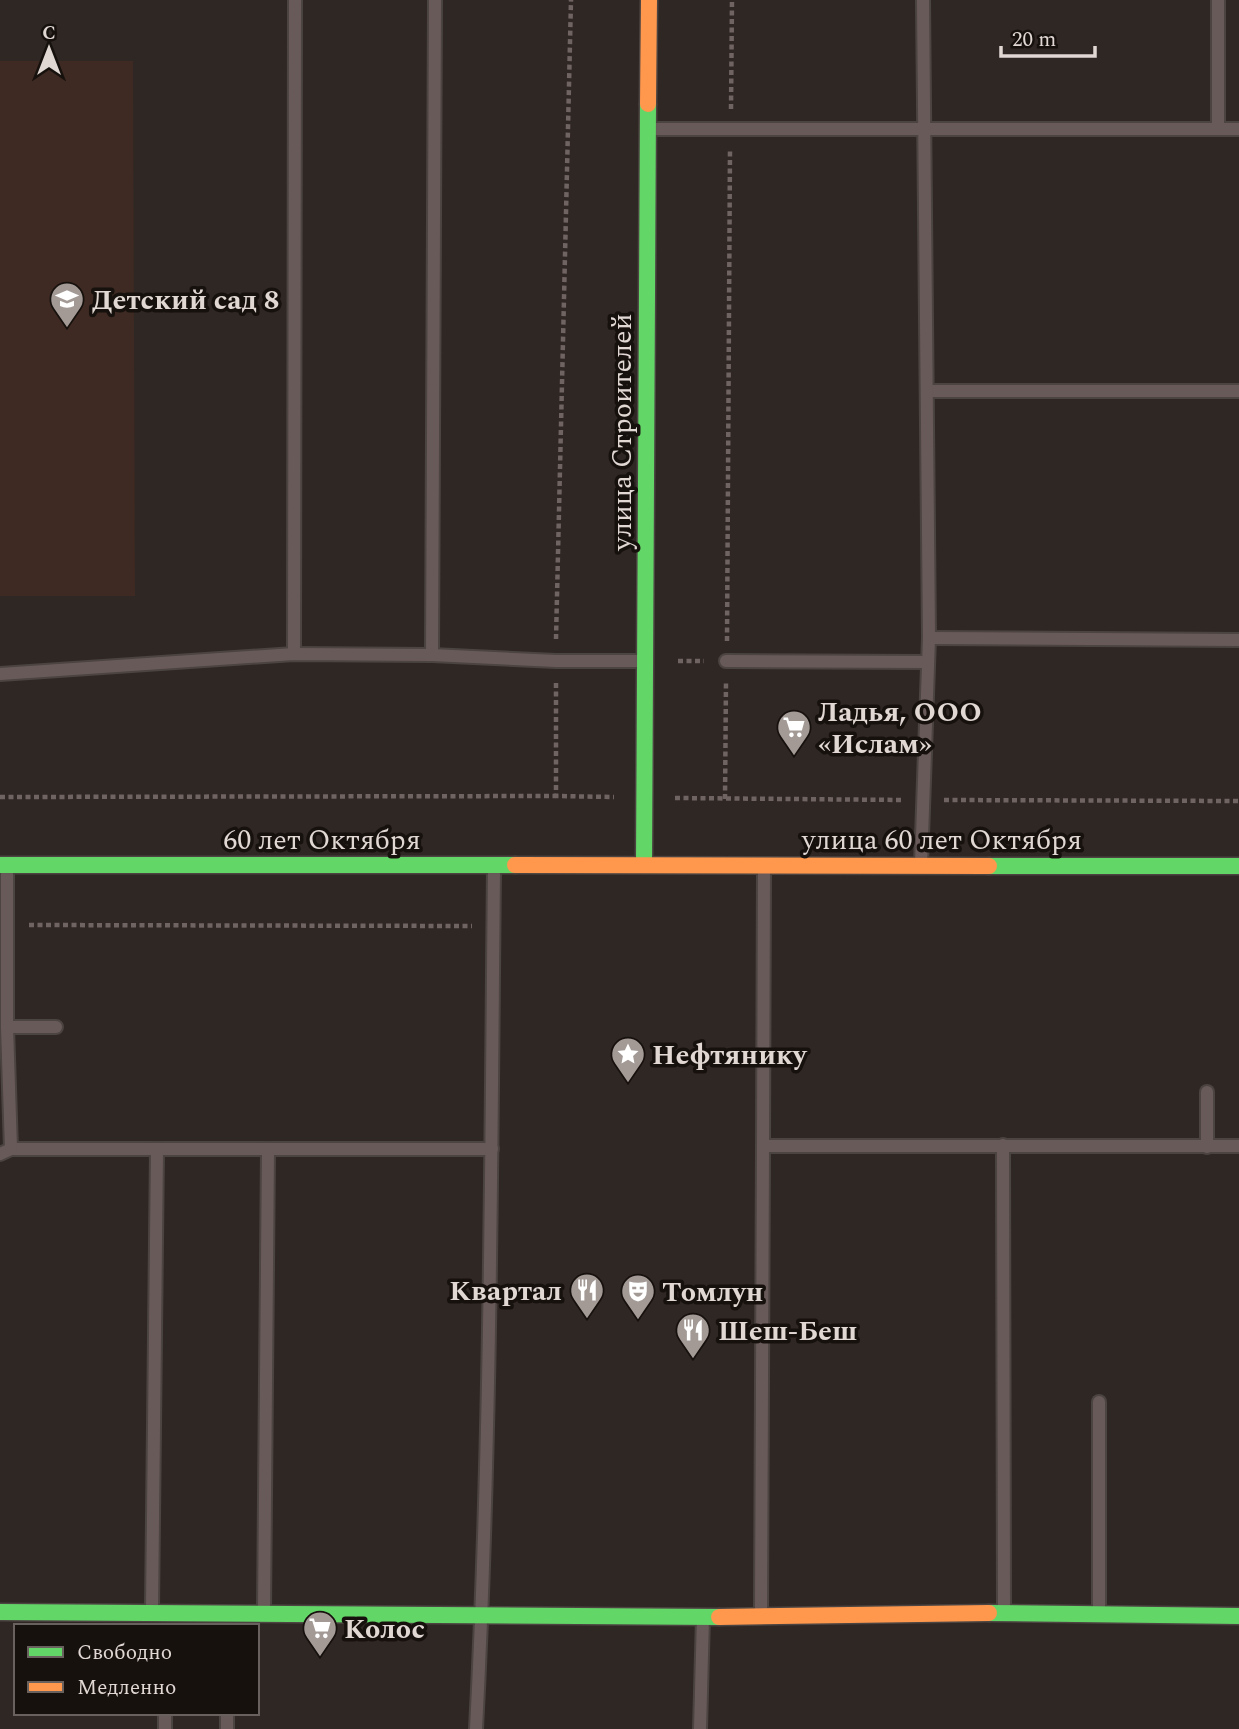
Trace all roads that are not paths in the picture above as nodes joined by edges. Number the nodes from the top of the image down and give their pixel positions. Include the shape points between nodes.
1 (295, 0) edge
2 (435, 0) edge
3 (649, 0) edge
4 (923, 0) edge
5 (1218, 0) edge
6 (649, 128) junction
7 (1218, 129) junction
8 (1239, 129) edge
9 (925, 130) junction
10 (928, 391) junction
11 (1239, 391) edge
12 (929, 638) junction
13 (1239, 639) edge
14 (294, 654) junction
15 (432, 655) junction
16 (645, 661) junction
17 (726, 661) road end
18 (928, 662) junction
19 (0, 674) edge
20 (644, 864) junction
21 (3, 865) edge
22 (494, 865) junction
23 (764, 865) junction
24 (921, 865) junction
25 (1239, 866) edge
26 (7, 1027) junction
27 (56, 1027) dead end
28 (1207, 1092) dead end
29 (1003, 1145) junction
30 (763, 1146) junction
31 (1239, 1146) edge
32 (1207, 1147) junction
33 (157, 1149) junction
34 (268, 1149) junction
35 (492, 1149) junction
36 (6, 1152) edge
37 (1099, 1402) dead end
38 (0, 1612) edge
39 (1004, 1613) junction
40 (1099, 1613) junction
41 (264, 1614) junction
42 (482, 1615) junction
43 (703, 1616) junction
44 (761, 1616) junction
45 (1239, 1616) edge
46 (158, 1618) edge
47 (226, 1620) edge
48 (476, 1729) edge
49 (700, 1729) edge

1 - 14 lane
2 - 15 lane
3 - 6 main road, улица Строителей
4 - 9 lane
5 - 7 lane
6 - 9 lane
6 - 16 main road, улица Строителей
7 - 8 lane
7 - 9 lane
9 - 10 lane
10 - 11 lane
10 - 12 lane
12 - 13 lane
12 - 18 lane
14 - 15 lane
14 - 19 lane
15 - 16 lane
16 - 20 main road, улица Строителей
17 - 18 lane
18 - 24 lane
20 - 22 main road, 60 лет Октября
20 - 23 main road, улица 60 лет Октября
21 - 22 main road, 60 лет Октября
21 - 26 lane
22 - 35 lane
23 - 24 main road, улица 60 лет Октября
23 - 30 lane
24 - 25 main road, улица 60 лет Октября
26 - 27 lane
26 - 36 lane
28 - 32 lane
29 - 30 lane
29 - 32 lane
29 - 39 lane
30 - 44 lane
31 - 32 lane
33 - 34 lane
33 - 36 lane
33 - 46 lane
34 - 35 lane
34 - 41 lane
35 - 42 lane
37 - 40 lane
38 - 46 main road
39 - 40 main road
39 - 44 main road
40 - 45 main road
41 - 42 main road
41 - 47 main road
42 - 43 main road
42 - 48 lane
43 - 44 main road
43 - 49 lane
46 - 47 main road

